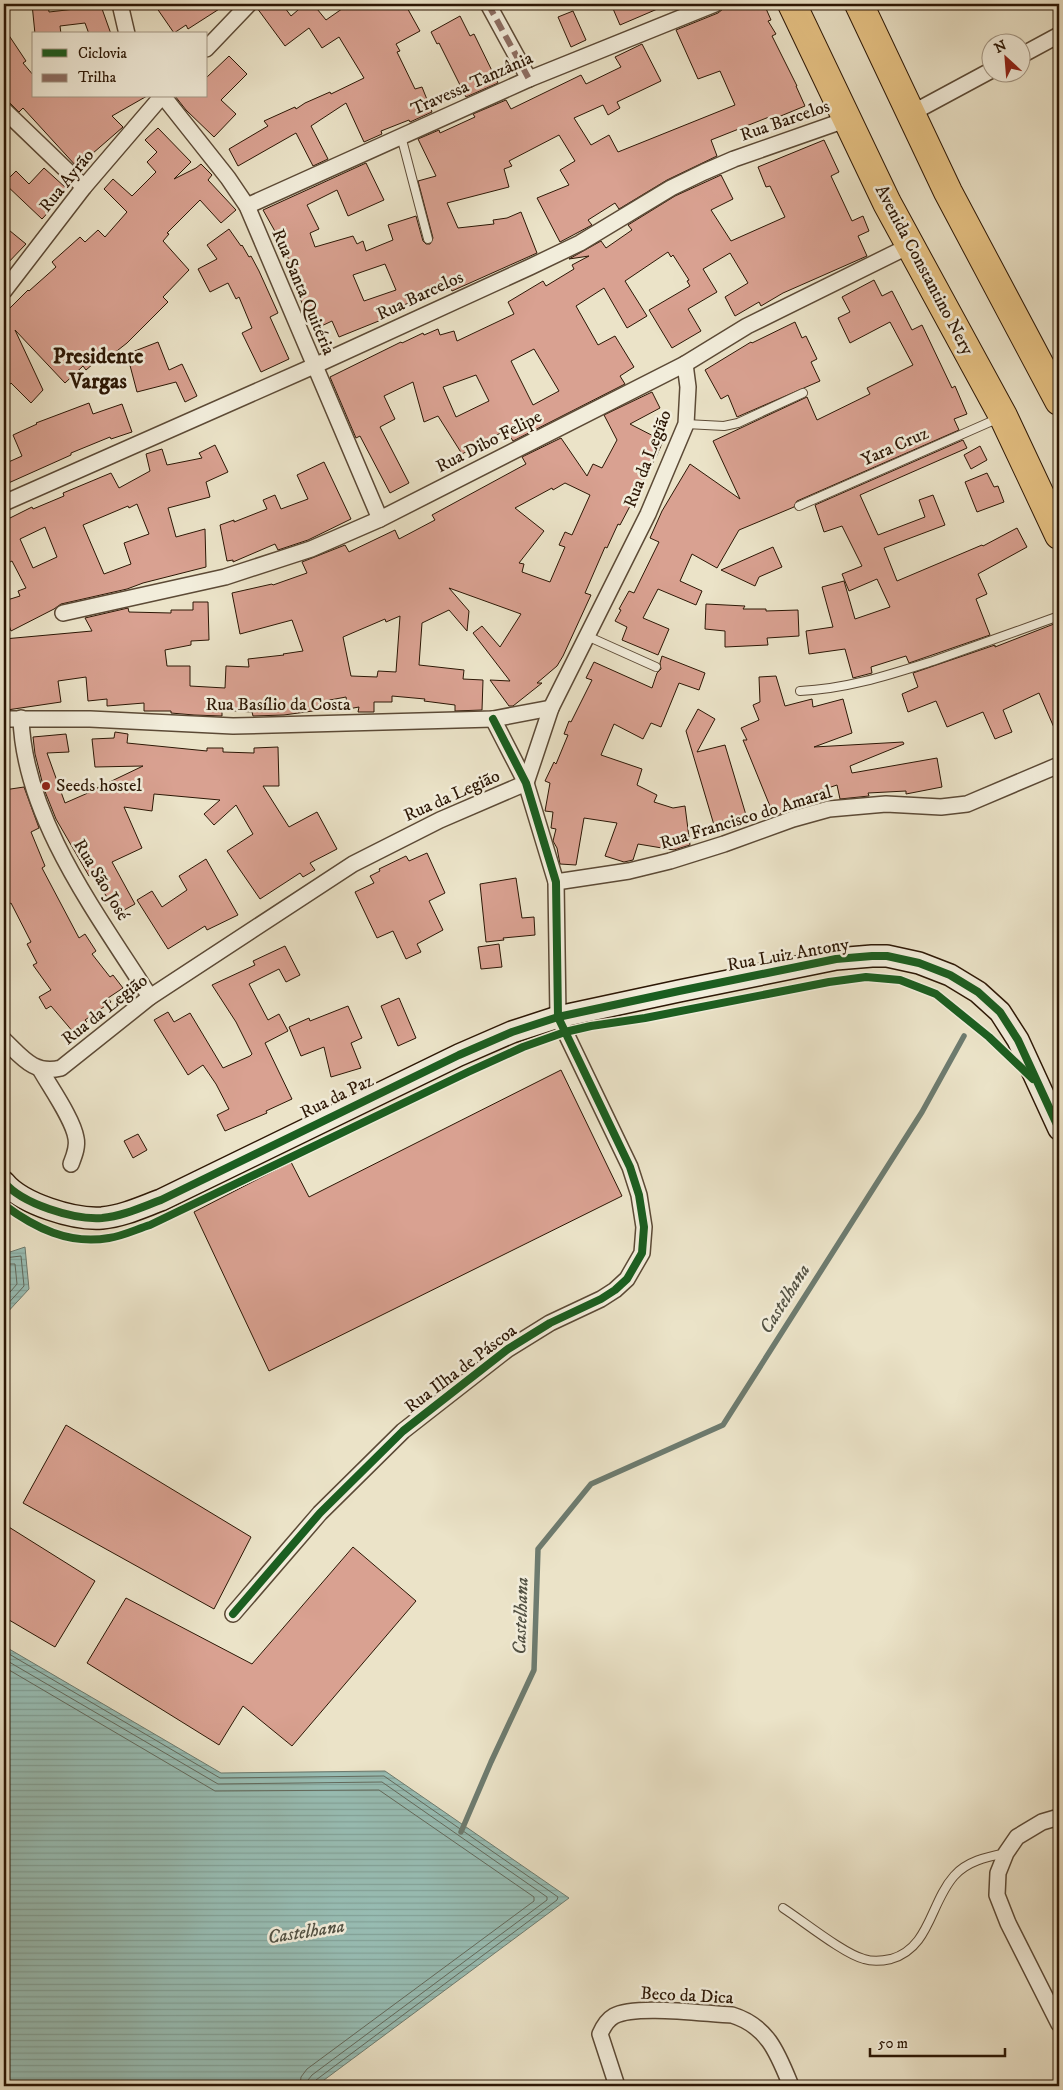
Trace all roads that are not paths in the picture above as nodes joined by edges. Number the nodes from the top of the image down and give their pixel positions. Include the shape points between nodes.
1 (120, 4) edge
2 (249, 4) edge
3 (488, 4) edge
4 (715, 4) edge
5 (792, 4) edge
6 (859, 4) edge
7 (127, 32) edge
8 (1059, 35) edge
9 (208, 47) edge
10 (1030, 51) edge
11 (980, 77) edge
12 (529, 79) junction
13 (160, 98) edge
14 (164, 98) edge
15 (4, 110) edge
16 (912, 113) junction
17 (848, 119) junction
18 (401, 136) junction
19 (84, 187) junction
20 (247, 206) junction
21 (428, 239) dead end
22 (909, 246) junction
23 (4, 291) edge
24 (684, 364) junction
25 (314, 366) junction
26 (804, 393) dead end
27 (1059, 401) edge
28 (1003, 416) junction
29 (686, 424) junction
30 (4, 503) edge
31 (799, 506) dead end
32 (380, 518) junction
33 (1059, 535) edge
34 (63, 613) dead end
35 (1059, 616) edge
36 (587, 636) junction
37 (656, 667) dead end
38 (800, 690) dead end
39 (551, 708) junction
40 (21, 718) junction
41 (4, 719) edge
42 (493, 719) junction
43 (1059, 765) edge
44 (526, 783) junction
45 (556, 882) junction
46 (150, 997) junction
47 (558, 1017) junction
48 (4, 1040) edge
49 (40, 1070) junction
50 (1059, 1129) edge
51 (71, 1164) dead end
52 (4, 1182) edge
53 (233, 1614) dead end
54 (1059, 1817) edge
55 (1006, 1853) junction
56 (783, 1908) dead end
57 (1059, 2024) edge
58 (617, 2086) edge
59 (792, 2086) edge

1 - 7 street
2 - 9 street
3 - 12 street
4 - 12 street, Travessa Tanzânia
5 - 17 highway, Avenida Constantino Nery
6 - 16 highway
8 - 10 street
11 - 16 street
12 - 18 street, Travessa Tanzânia
13 - 19 street, Rua Ayrão
14 - 20 street, Rua Santa Quitéria
15 - 19 street
16 - 27 highway via 948,192
17 - 22 highway, Avenida Constantino Nery
17 - 25 street, Rua Barcelos via 704,172 671,188 580,243
18 - 20 street, Travessa Tanzânia
18 - 21 lane
19 - 23 street, Rua Ayrão
20 - 25 street, Rua Santa Quitéria
22 - 24 street, Rua Dibo Felipe via 747,326
22 - 28 highway, Avenida Constantino Nery
24 - 29 street, Rua da Legião via 688,386
24 - 32 street, Rua Dibo Felipe
25 - 30 street, Rua Barcelos
25 - 32 street, Rua Santa Quitéria
26 - 29 lane via 738,424
28 - 31 lane, Yara Cruz
28 - 33 highway, Avenida Constantino Nery
29 - 36 street, Rua da Legião via 648,514
32 - 34 street, Rua Dibo Felipe via 311,549 260,567
35 - 38 lane via 900,672 854,685
36 - 37 lane
36 - 39 street, Rua da Legião
39 - 42 street, Rua Basílio da Costa
39 - 44 street, Rua da Legião
40 - 41 street, Rua Basílio da Costa
40 - 42 street, Rua Basílio da Costa via 233,726
40 - 46 street, Rua São José via 27,766 71,874
42 - 44 street, Rua Ilha de Páscoa
43 - 45 street, Rua Francisco do Amaral via 960,805 941,808 886,804 829,809 670,861
44 - 45 street, Rua Ilha de Páscoa
44 - 46 street, Rua da Legião via 440,820 353,864
45 - 47 street, Rua Ilha de Páscoa
46 - 49 street, Rua da Legião via 70,1062 50,1071
47 - 50 street, Rua Luiz Antony via 836,959 887,956 920,963 950,975 978,992 1000,1012 1018,1040
47 - 52 street, Rua da Paz via 459,1055 161,1200 132,1211 102,1218 59,1212 32,1202
47 - 53 street, Rua Ilha de Páscoa via 630,1168 639,1194 644,1227 642,1253 627,1279 615,1290 508,1349 403,1431 320,1513
48 - 49 street
49 - 51 street via 76,1138 76,1152
54 - 55 street via 1042,1822 1018,1837
55 - 56 lane via 985,1857 955,1874 923,1934 898,1957 881,1961 863,1959
55 - 57 street via 998,1873 997,1895
58 - 59 street, Beco da Dica via 600,2034 612,2017 639,2010 732,2015 747,2020 769,2039

